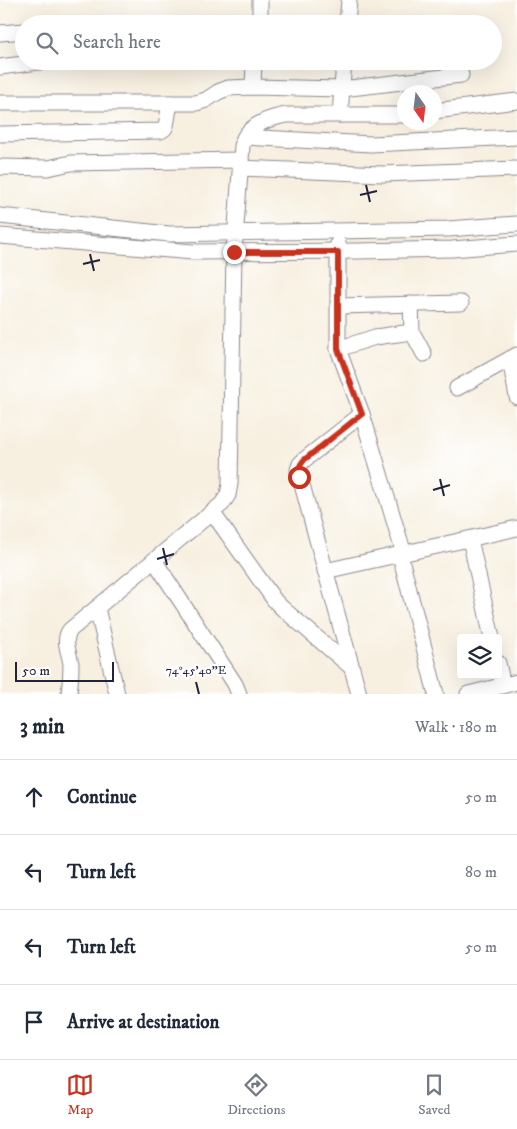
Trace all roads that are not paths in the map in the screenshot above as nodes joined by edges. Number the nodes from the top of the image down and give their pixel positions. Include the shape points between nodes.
1 (260, 0) edge
2 (348, 0) edge
3 (260, 15) edge
4 (347, 15) edge
5 (15, 32) edge
6 (0, 33) edge
7 (15, 65) edge
8 (0, 67) edge
9 (254, 70) edge
10 (343, 70) edge
11 (461, 75) dead end
12 (253, 87) junction
13 (342, 89) junction
14 (517, 101) edge
15 (0, 103) edge
16 (170, 103) junction
17 (442, 110) edge
18 (340, 115) junction
19 (397, 115) edge
20 (0, 134) edge
21 (245, 137) junction
22 (517, 137) edge
23 (240, 164) junction
24 (0, 167) edge
25 (517, 169) edge
26 (0, 216) edge
27 (517, 224) edge
28 (338, 231) junction
29 (236, 233) junction
30 (0, 236) edge
31 (517, 244) edge
32 (234, 252) junction
33 (338, 252) junction
34 (411, 304) junction
35 (461, 304) dead end
36 (338, 306) junction
37 (412, 332) junction
38 (338, 349) junction
39 (424, 354) dead end
40 (513, 357) edge
41 (457, 388) dead end
42 (517, 397) edge
43 (362, 414) junction
44 (212, 512) junction
45 (517, 528) edge
46 (470, 539) junction
47 (402, 554) junction
48 (154, 560) junction
49 (325, 571) junction
50 (97, 608) junction
51 (491, 634) edge
52 (351, 667) junction
53 (502, 670) edge
54 (510, 684) edge
55 (69, 694) edge
56 (117, 694) edge
57 (239, 694) edge
58 (359, 694) edge
59 (436, 694) edge
60 (468, 694) edge

1 - 3 street
2 - 4 street
5 - 6 street
7 - 8 street
9 - 12 street
10 - 13 street
11 - 13 street
12 - 13 street
12 - 16 street via 228,88 196,103
13 - 18 street
14 - 17 street
15 - 16 street
16 - 20 street via 166,126 161,131
18 - 19 street
18 - 21 street via 279,116 261,123
21 - 22 street via 371,144
21 - 23 street
23 - 24 street via 70,163 48,168
23 - 25 street via 375,174
23 - 29 street
26 - 29 street via 168,234
27 - 28 street
28 - 29 street
28 - 33 street
29 - 32 street
30 - 32 street via 193,252
31 - 33 street
32 - 33 street
32 - 44 street via 230,484 228,495
33 - 36 street
34 - 35 street
34 - 36 street
34 - 37 street
36 - 38 street
37 - 38 street via 375,337
37 - 39 street
38 - 43 street
40 - 41 street
40 - 42 street
43 - 47 street
43 - 49 street via 304,460 298,470
44 - 48 street
44 - 52 street via 275,601
45 - 46 street
46 - 47 street
46 - 51 street
47 - 49 street
47 - 59 street
48 - 50 street
48 - 57 street
49 - 52 street
50 - 55 street via 67,634 71,666
50 - 56 street
52 - 58 street
53 - 54 street
54 - 60 street

